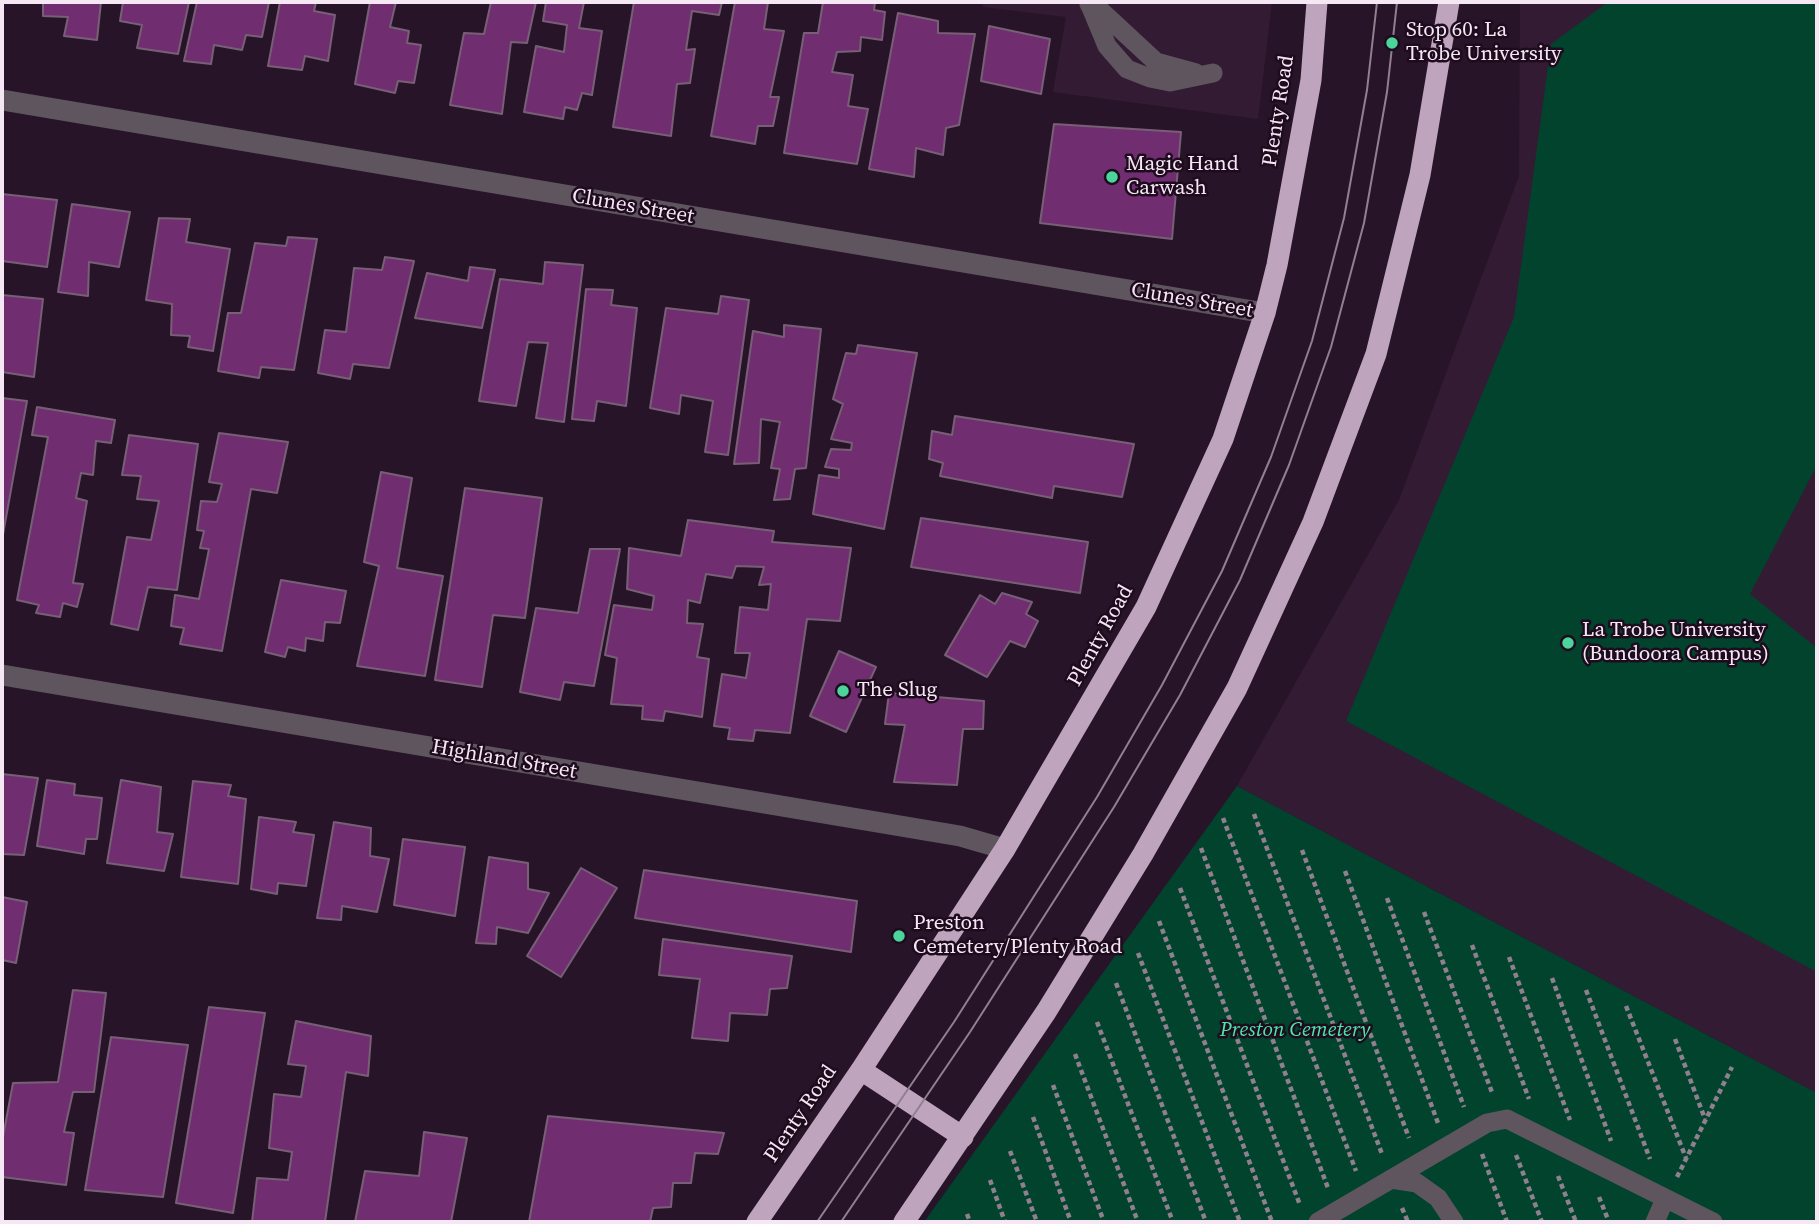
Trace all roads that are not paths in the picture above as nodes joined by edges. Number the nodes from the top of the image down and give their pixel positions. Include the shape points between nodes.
1 (1317, 2) edge
2 (1449, 2) edge
3 (1088, 3) edge
4 (1207, 74) dead end
5 (2, 100) edge
6 (1265, 313) junction
7 (2, 675) edge
8 (1005, 849) junction
9 (861, 1070) junction
10 (963, 1137) junction
11 (1391, 1179) junction
12 (1665, 1199) junction
13 (757, 1222) edge
14 (904, 1222) edge
15 (1318, 1222) edge
16 (1454, 1222) edge
17 (1655, 1222) edge
18 (1713, 1222) edge

1 - 6 highway, Plenty Road via 1311,80
2 - 10 highway via 1420,175 1376,354 1313,522 1237,688 1163,819 1046,1012
3 - 4 lane via 1107,47 1127,69 1170,82
5 - 6 street, Clunes Street
6 - 8 highway, Plenty Road via 1223,439 1146,607
7 - 8 street, Highland Street via 960,836
8 - 9 highway, Plenty Road
9 - 10 highway
9 - 13 highway, Plenty Road
10 - 14 highway
11 - 12 lane via 1487,1123 1507,1119
11 - 15 lane
11 - 16 lane via 1417,1183 1438,1198
12 - 17 lane
12 - 18 lane

